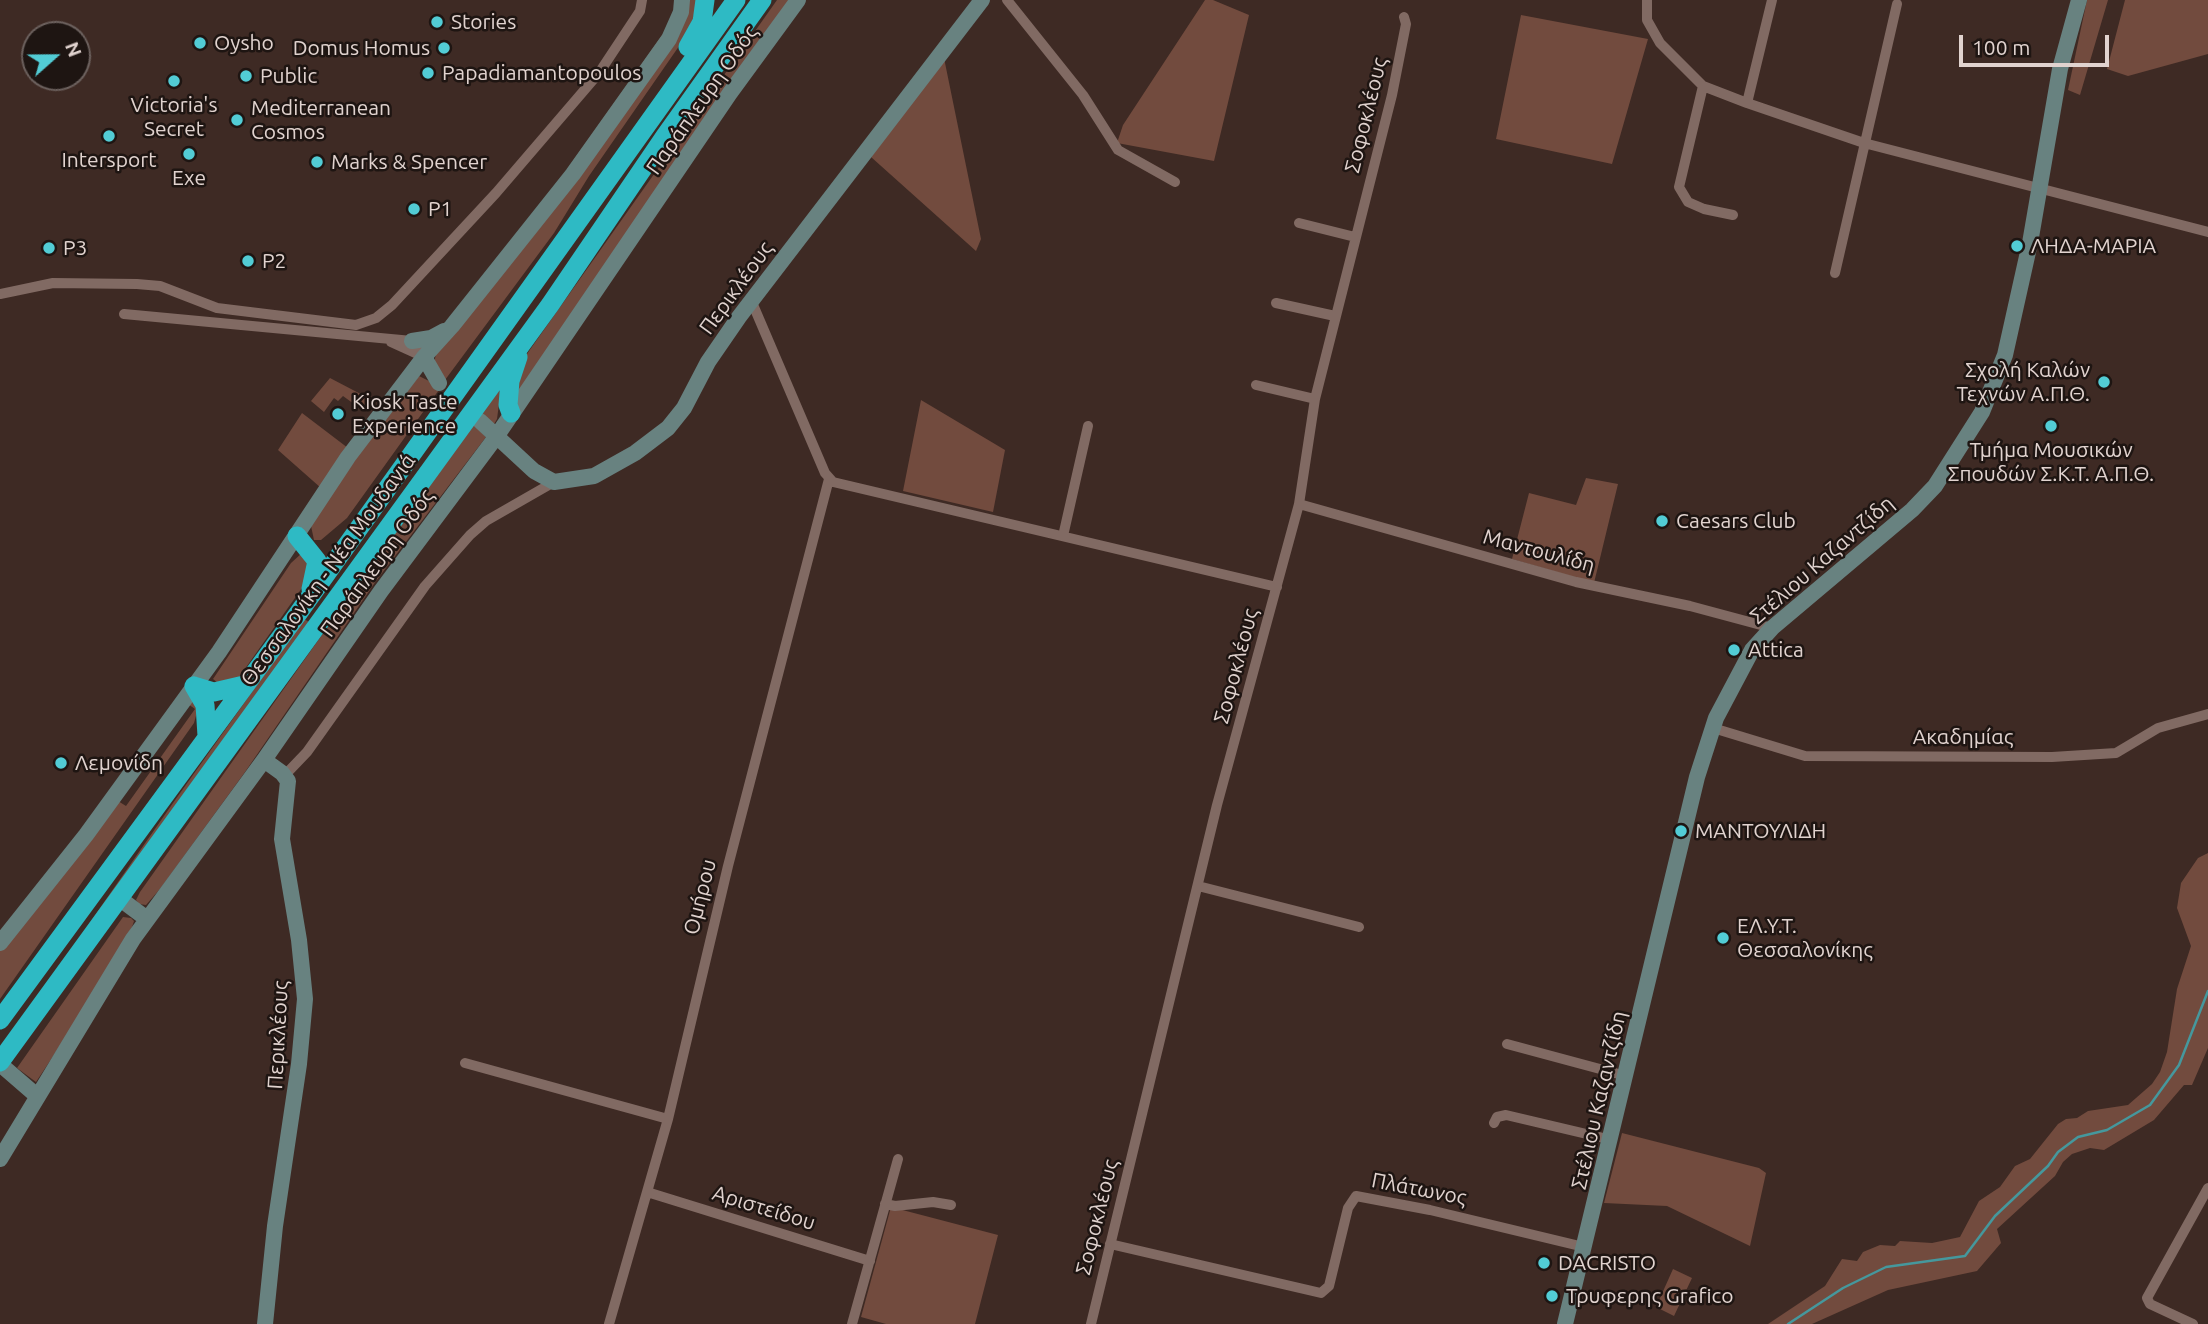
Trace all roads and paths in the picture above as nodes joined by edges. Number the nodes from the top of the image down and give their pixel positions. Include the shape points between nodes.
1 (642, 0) edge
2 (682, 0) edge
3 (705, 0) edge
4 (736, 0) edge
5 (762, 0) edge
6 (798, 0) edge
7 (982, 0) edge
8 (1007, 0) edge
9 (1647, 0) edge
10 (1772, 0) edge
11 (2080, 0) edge
12 (1897, 4) dead end
13 (1404, 18) dead end
14 (1703, 86) junction
15 (1747, 103) junction
16 (1864, 143) junction
17 (1175, 181) dead end
18 (2040, 187) junction
19 (1734, 215) dead end
20 (1299, 223) dead end
21 (2208, 232) edge
22 (1355, 237) junction
23 (558, 252) junction
24 (1835, 273) dead end
25 (0, 294) edge
26 (751, 300) junction
27 (1276, 303) dead end
28 (550, 304) junction
29 (124, 314) dead end
30 (1335, 316) junction
31 (738, 317) junction
32 (761, 323) junction
33 (452, 326) junction
34 (385, 340) junction
35 (412, 341) junction
36 (424, 357) junction
37 (439, 383) dead end
38 (1256, 385) dead end
39 (1315, 399) junction
40 (511, 413) junction
41 (474, 416) junction
42 (1088, 426) dead end
43 (496, 437) junction
44 (829, 479) junction
45 (554, 482) junction
46 (1299, 504) junction
47 (297, 536) junction
48 (1063, 536) junction
49 (353, 537) junction
50 (1277, 587) junction
51 (297, 615) junction
52 (1772, 628) junction
53 (244, 685) junction
54 (194, 686) junction
55 (2208, 713) edge
56 (1713, 728) junction
57 (207, 736) junction
58 (264, 760) junction
59 (285, 775) junction
60 (1198, 887) junction
61 (119, 898) junction
62 (147, 919) junction
63 (1359, 927) dead end
64 (0, 943) edge
65 (0, 1020) edge
66 (1507, 1044) dead end
67 (2, 1060) edge
68 (465, 1063) dead end
69 (1626, 1076) junction
70 (37, 1097) junction
71 (667, 1119) junction
72 (1493, 1124) dead end
73 (1612, 1140) junction
74 (0, 1159) edge
75 (898, 1159) dead end
76 (2208, 1188) edge
77 (648, 1192) junction
78 (885, 1204) junction
79 (951, 1205) dead end
80 (1110, 1244) junction
81 (1584, 1247) junction
82 (870, 1261) junction
83 (265, 1324) edge
84 (609, 1324) edge
85 (852, 1324) edge
86 (1091, 1324) edge
87 (1565, 1324) edge
88 (2193, 1324) edge

1 - 25 street via 640,11 599,73 496,193 376,318 356,325 216,308 160,286 137,284 53,283
2 - 33 street via 668,39 550,206
3 - 23 highway via 696,34 594,183
4 - 23 highway, Θεσσαλονίκη - Νέα Μουδανιά
5 - 28 highway, Θεσσαλονίκη - Νέα Μουδανιά
6 - 40 street, Παράπλευρη Οδός
7 - 26 street, Περικλέους
8 - 17 street via 1083,95 1118,150
9 - 14 street via 1652,32
10 - 15 street
11 - 18 street, Στέλιου Καζαντζίδη via 2060,69
12 - 16 street
13 - 22 street, Σοφοκλέους via 1399,64
14 - 15 street
14 - 19 street via 1679,187 1688,202
15 - 16 street
16 - 18 street
16 - 24 street
18 - 21 street
18 - 52 street, Στέλιου Καζαντζίδη via 2005,355 1982,412 1935,486 1912,510
20 - 22 street
22 - 30 street, Σοφοκλέους
23 - 49 highway, Θεσσαλονίκη - Νέα Μουδανιά
26 - 31 street, Περικλέους
26 - 32 street
27 - 30 street
28 - 40 highway via 512,370
28 - 41 highway, Θεσσαλονίκη - Νέα Μουδανιά
29 - 34 street
30 - 39 street, Σοφοκλέους
31 - 32 street
31 - 45 street, Περικλέους via 668,428 594,476
32 - 44 street
33 - 35 street via 430,338
33 - 36 street
34 - 35 street
34 - 36 street
35 - 36 street
36 - 37 street
36 - 47 street via 348,457
38 - 39 street
39 - 46 street, Σοφοκλέους
40 - 43 street, Παράπλευρη Οδός
41 - 43 street
41 - 61 highway, Θεσσαλονίκη - Νέα Μουδανιά
42 - 48 street
43 - 45 street via 534,471
43 - 58 street, Παράπλευρη Οδός via 381,591
44 - 48 street
44 - 71 street, Ομήρου via 727,866
45 - 59 street via 470,535 425,586 307,752
46 - 50 street, Σοφοκλέους
46 - 52 street, Μαντουλίδη via 1576,582
47 - 49 highway via 320,545
47 - 51 highway via 317,561 314,580
47 - 54 street
48 - 50 street
49 - 51 highway, Θεσσαλονίκη - Νέα Μουδανιά
50 - 60 street, Σοφοκλέους
51 - 53 highway, Θεσσαλονίκη - Νέα Μουδανιά
52 - 56 street, Στέλιου Καζαντζίδη via 1739,670
53 - 54 highway via 214,692
53 - 57 highway, Θεσσαλονίκη - Νέα Μουδανιά
54 - 57 highway via 205,705
54 - 64 street via 86,835
55 - 56 street, Ακαδημίας via 2158,728 2116,753 2052,757 1805,756
56 - 69 street, Στέλιου Καζαντζίδη via 1697,776
57 - 65 highway, Θεσσαλονίκη - Νέα Μουδανιά
58 - 59 street
58 - 62 street, Παράπλευρη Οδός
59 - 83 street, Περικλέους via 282,839 299,940 304,1022
60 - 63 street
60 - 80 street, Σοφοκλέους
61 - 62 street
61 - 67 highway, Θεσσαλονίκη - Νέα Μουδανιά
62 - 70 street, Παράπλευρη Οδός
66 - 69 street
67 - 70 street
68 - 71 street
69 - 73 street, Στέλιου Καζαντζίδη
70 - 74 street, Παράπλευρη Οδός
71 - 77 street, Ομήρου
72 - 73 street via 1497,1116 1506,1115
73 - 81 street, Στέλιου Καζαντζίδη
75 - 78 street
76 - 88 street via 2147,1298 2150,1304
77 - 82 street, Αριστείδου
77 - 84 street, Ομήρου
78 - 79 street
78 - 82 street
80 - 81 street, Πλάτωνος via 1321,1293 1329,1286 1348,1208 1356,1196
80 - 86 street, Σοφοκλέους
81 - 87 street, Στέλιου Καζαντζίδη
82 - 85 street

